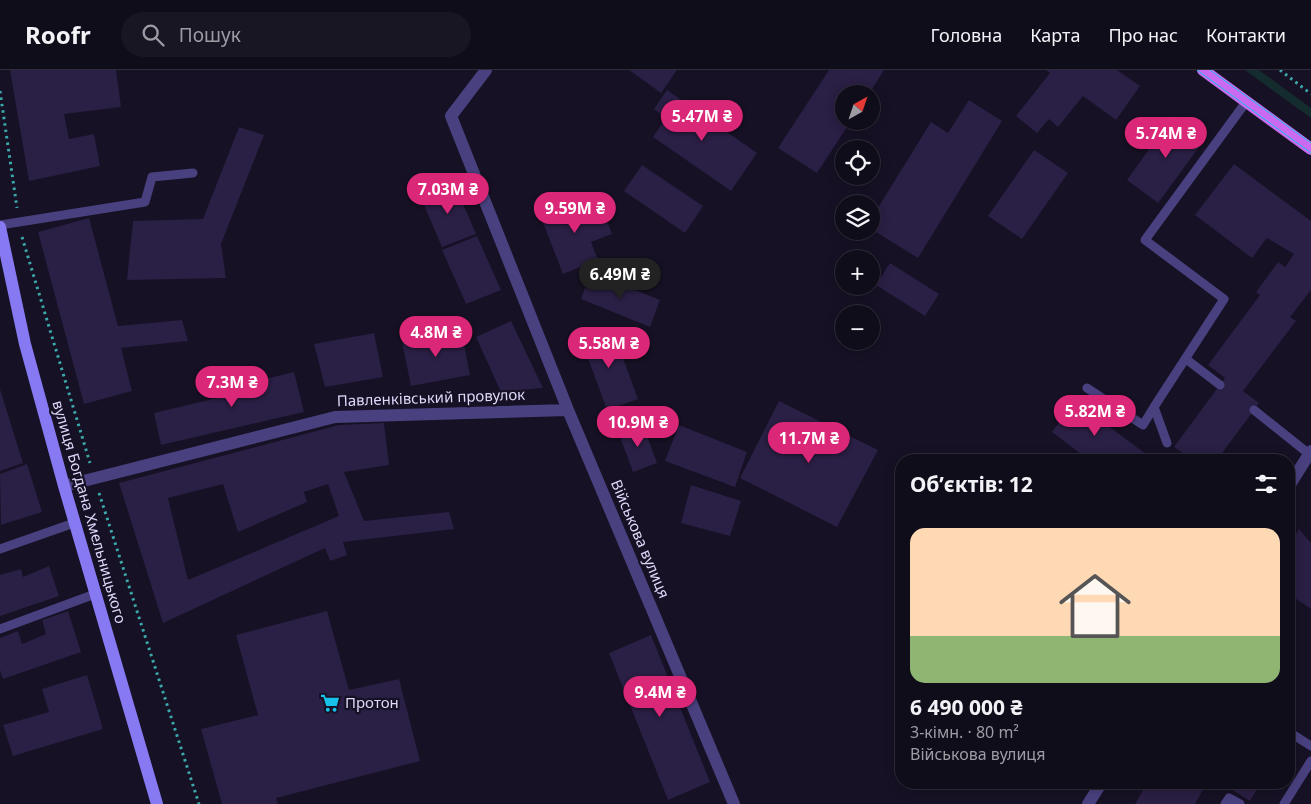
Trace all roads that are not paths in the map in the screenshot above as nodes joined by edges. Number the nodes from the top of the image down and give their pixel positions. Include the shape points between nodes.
1 (486, 70) edge
2 (1203, 70) edge
3 (1246, 102) junction
4 (1311, 148) edge
5 (193, 173) dead end
6 (0, 226) edge
7 (1186, 359) junction
8 (1220, 385) dead end
9 (1087, 388) dead end
10 (1154, 407) junction
11 (568, 410) junction
12 (1254, 410) dead end
13 (1167, 443) dead end
14 (1310, 453) edge
15 (1295, 477) edge
16 (64, 486) junction
17 (74, 523) junction
18 (0, 549) edge
19 (95, 594) junction
20 (0, 629) edge
21 (1295, 736) edge
22 (1311, 746) edge
23 (1311, 761) edge
24 (1295, 786) edge
25 (1098, 789) edge
26 (1293, 789) edge
27 (157, 804) edge
28 (734, 804) edge
29 (1088, 804) edge
30 (1225, 804) edge
31 (1240, 804) edge
32 (1284, 804) edge

1 - 11 street, Військова вулиця via 452,116
2 - 3 main road
3 - 4 main road
3 - 7 lane via 1144,240 1224,299
5 - 6 lane via 152,177 145,202
6 - 16 main road, вулиця Богдана Хмельницького via 25,344
7 - 8 lane
7 - 10 lane
9 - 10 lane via 1143,424
10 - 13 lane
11 - 16 street, Павленківський провулок via 334,417
11 - 28 street, Військова вулиця
12 - 14 lane
14 - 15 street
16 - 17 main road, вулиця Богдана Хмельницького
17 - 18 lane
17 - 19 main road, вулиця Богдана Хмельницького
19 - 20 lane
19 - 27 main road, вулиця Богдана Хмельницького
21 - 22 lane
23 - 24 lane
25 - 29 street
26 - 32 lane
30 - 31 lane via 1229,798

